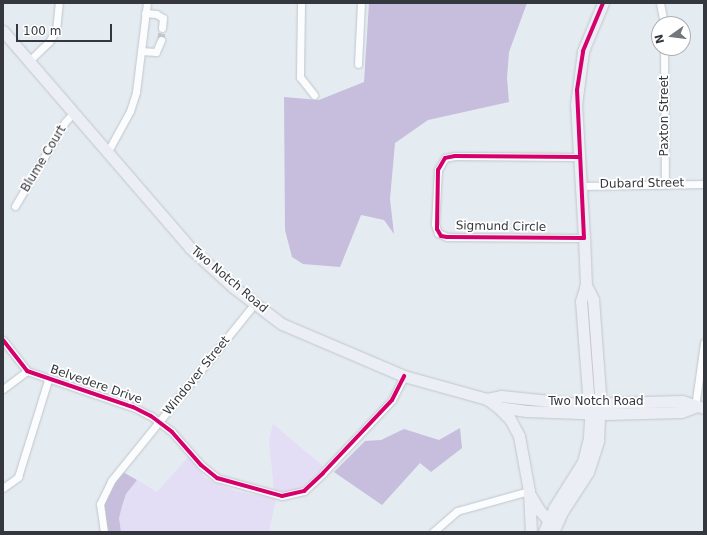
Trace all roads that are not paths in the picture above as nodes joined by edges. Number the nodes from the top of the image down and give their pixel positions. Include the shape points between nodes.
1 (59, 3) edge
2 (147, 3) edge
3 (301, 3) edge
4 (361, 3) edge
5 (603, 3) edge
6 (660, 3) edge
7 (146, 13) junction
8 (662, 16) edge
9 (162, 28) tunnel mouth
10 (3, 31) edge
11 (161, 40) tunnel mouth
12 (141, 51) junction
13 (664, 56) edge
14 (29, 61) junction
15 (358, 64) dead end
16 (314, 95) dead end
17 (74, 112) junction
18 (106, 153) junction
19 (579, 157) junction
20 (666, 183) junction
21 (704, 184) edge
22 (581, 186) junction
23 (15, 206) dead end
24 (584, 238) junction
25 (255, 303) junction
26 (3, 340) edge
27 (704, 343) edge
28 (27, 371) junction
29 (404, 376) junction
30 (48, 380) junction
31 (3, 389) edge
32 (487, 399) junction
33 (498, 407) junction
34 (594, 408) junction
35 (700, 408) edge
36 (520, 411) junction
37 (160, 422) junction
38 (519, 436) junction
39 (3, 488) edge
40 (529, 491) junction
41 (552, 526) edge
42 (104, 532) edge
43 (433, 532) edge
44 (531, 532) edge
45 (544, 532) edge

1 - 14 street via 56,30 49,42
2 - 7 street
3 - 16 street via 300,77
4 - 15 street
5 - 19 main road via 592,24 580,65 576,105
6 - 8 street
7 - 9 street via 163,18
7 - 12 street
10 - 14 main road, Two Notch Road
11 - 12 street via 156,52
12 - 18 street via 136,92 130,111
13 - 20 street, Paxton Street
14 - 17 main road, Two Notch Road
17 - 18 main road, Two Notch Road
17 - 23 street, Blume Court via 65,122
18 - 25 main road, Two Notch Road via 199,258
19 - 22 main road
19 - 24 street, Sigmund Circle via 445,158 438,170 435,224 438,233 447,237
20 - 21 street, Dubard Street
20 - 22 street, Dubard Street
22 - 24 main road
24 - 34 main road via 586,285 593,299
25 - 29 main road, Two Notch Road via 282,324 318,342
25 - 37 street, Windover Street
26 - 28 street, Belvedere Drive
27 - 35 street
28 - 30 street, Belvedere Drive
28 - 31 street
29 - 32 main road, Two Notch Road
29 - 37 street, Belvedere Drive via 392,400 365,429 323,473 304,490 292,496 269,494 217,478
30 - 37 street, Belvedere Drive via 133,406
30 - 39 street via 18,477
32 - 33 main road, Two Notch Road
32 - 34 main road, Two Notch Road via 502,396
33 - 36 main road, Two Notch Road
33 - 38 main road via 510,419
34 - 35 main road, Two Notch Road via 682,401
34 - 36 main road, Two Notch Road
34 - 41 main road via 598,441 591,466
36 - 38 main road
37 - 42 street, Windover Street via 104,493 100,510
38 - 40 main road
40 - 41 main road
40 - 43 street via 457,511
40 - 44 main road
41 - 45 main road

